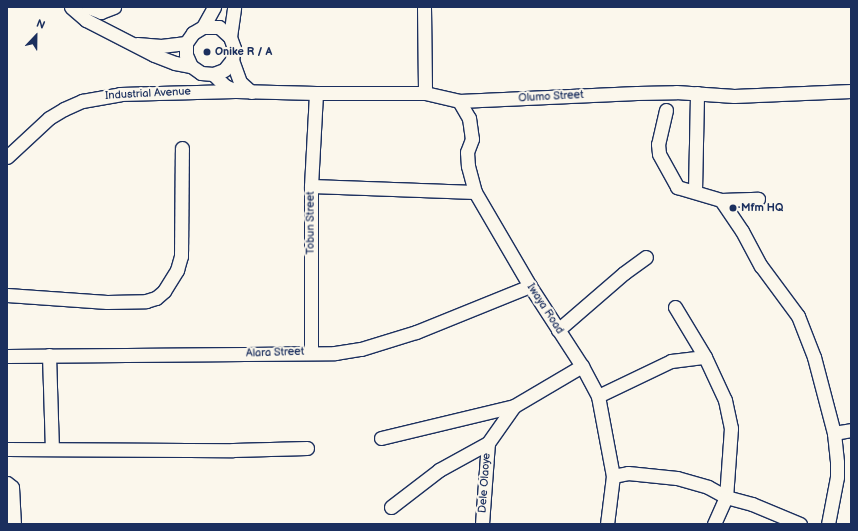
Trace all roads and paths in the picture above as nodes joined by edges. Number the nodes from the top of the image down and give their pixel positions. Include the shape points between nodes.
1 (71, 7) edge
2 (88, 7) edge
3 (114, 7) edge
4 (214, 7) edge
5 (234, 7) edge
6 (424, 7) edge
7 (204, 27) junction
8 (230, 37) junction
9 (131, 43) junction
10 (186, 43) junction
11 (232, 60) junction
12 (191, 66) junction
13 (213, 74) junction
14 (236, 91) junction
15 (851, 91) edge
16 (251, 92) junction
17 (316, 94) junction
18 (425, 94) junction
19 (697, 94) junction
20 (459, 101) junction
21 (666, 110) dead end
22 (182, 148) dead end
23 (7, 157) edge
24 (311, 186) junction
25 (695, 191) junction
26 (475, 192) junction
27 (758, 199) dead end
28 (721, 200) junction
29 (646, 257) dead end
30 (530, 286) junction
31 (7, 295) edge
32 (675, 307) dead end
33 (558, 330) junction
34 (311, 352) junction
35 (49, 355) junction
36 (7, 356) edge
37 (705, 357) junction
38 (582, 366) junction
39 (598, 396) junction
40 (514, 406) junction
41 (851, 430) edge
42 (834, 433) junction
43 (381, 438) dead end
44 (488, 443) junction
45 (52, 448) junction
46 (307, 448) dead end
47 (7, 449) edge
48 (613, 476) junction
49 (7, 483) edge
50 (726, 497) junction
51 (391, 507) dead end
52 (14, 524) edge
53 (482, 524) edge
54 (606, 524) edge
55 (714, 524) edge
56 (800, 524) edge
57 (828, 524) edge

1 - 9 street via 86,20
2 - 3 street via 101,12
4 - 7 street
5 - 8 street
6 - 18 street
7 - 8 street via 219,28
7 - 10 street via 193,33
8 - 11 street via 234,48
9 - 10 street via 161,46
9 - 12 street via 174,63
10 - 12 street via 186,55
11 - 13 street via 224,70
11 - 16 street via 240,82
12 - 13 street via 201,73
13 - 14 street via 225,86
14 - 16 street, Industrial Avenue
14 - 23 street, Industrial Avenue via 120,94 82,101 64,108 49,118
15 - 19 street, Olumo Street via 734,96
16 - 17 street, Olumo Street
17 - 18 street, Olumo Street
17 - 24 street, Tobun Street
18 - 20 street, Olumo Street
19 - 20 street, Olumo Street via 637,93
19 - 25 street
20 - 26 street, Iwaya Road via 468,118 472,139 467,152
21 - 25 street via 658,144 659,154 677,187
22 - 31 street via 180,256 177,270 164,291 156,298 146,301 107,302
24 - 26 street
24 - 34 street, Tobun Street
25 - 28 street
26 - 30 street, Iwaya Road
27 - 28 street
28 - 42 street via 761,266 798,316 814,357
29 - 33 street
30 - 33 street, Iwaya Road
30 - 34 street, Alara Street via 385,342 335,353
32 - 37 street
33 - 38 street, Iwaya Road
34 - 35 street, Alara Street via 233,355
35 - 36 street, Alara Street
35 - 45 street
37 - 39 street via 671,361
37 - 50 street via 725,400 731,428
38 - 39 street, Iwaya Road
38 - 40 street
39 - 48 street, Iwaya Road
40 - 43 street
40 - 44 street
41 - 42 street
42 - 57 street via 837,477
44 - 51 street via 439,470
44 - 53 street, Dele Olaoye
45 - 46 street
45 - 47 street
48 - 50 street via 628,473 677,478
48 - 54 street, Iwaya Road
49 - 52 street via 12,487
50 - 55 street
50 - 56 street via 752,504

